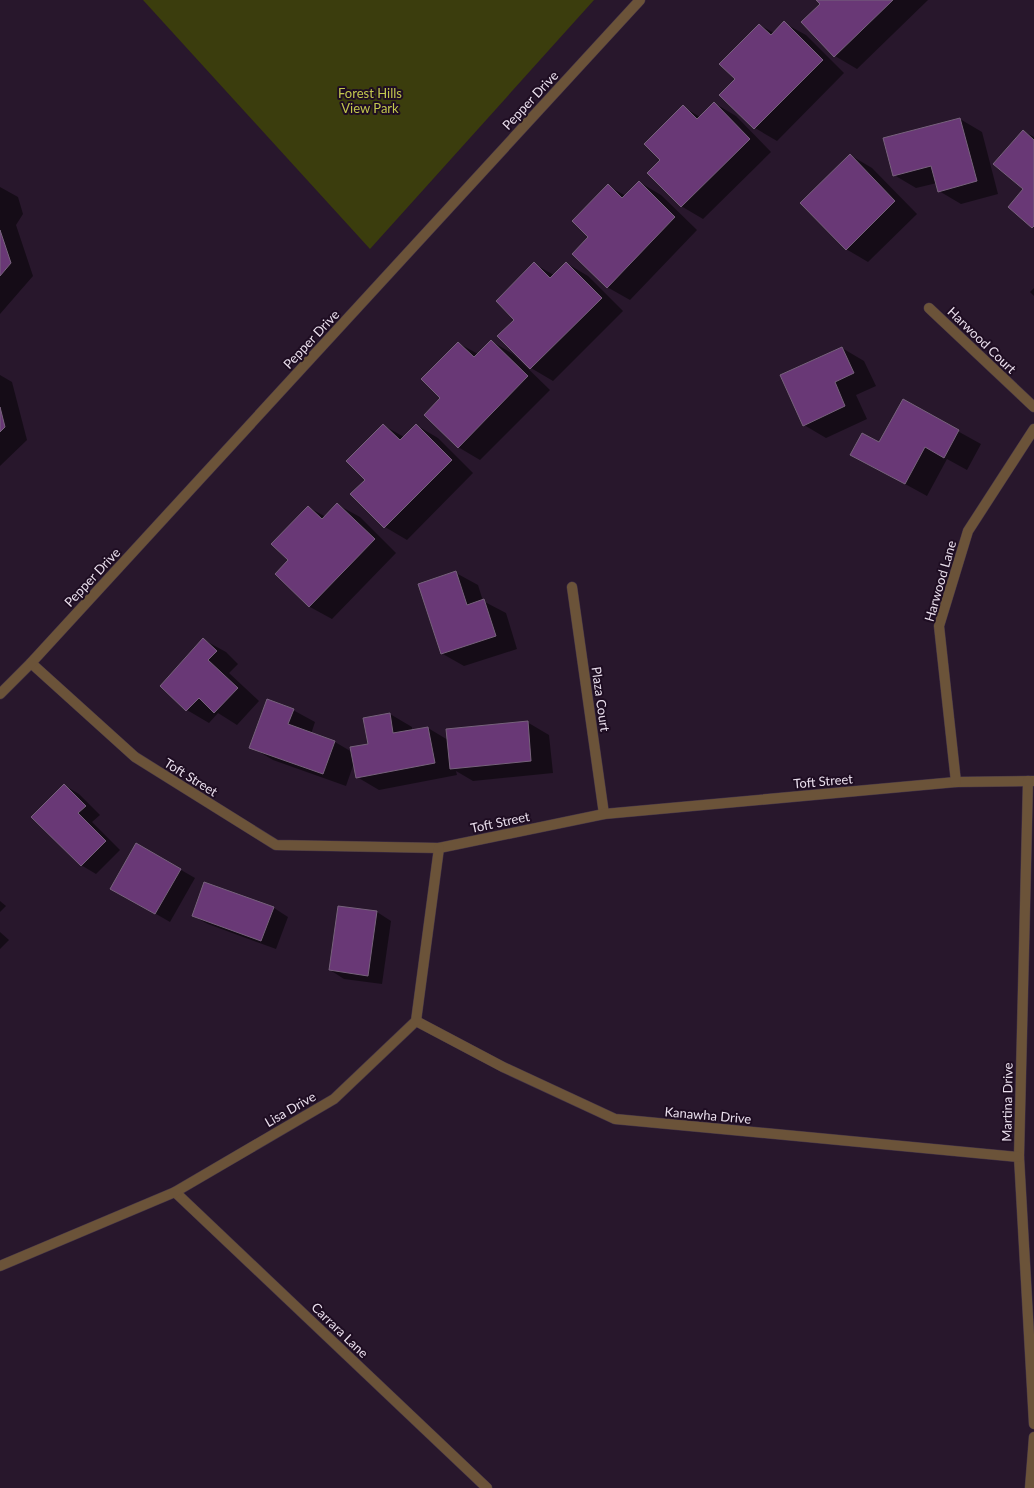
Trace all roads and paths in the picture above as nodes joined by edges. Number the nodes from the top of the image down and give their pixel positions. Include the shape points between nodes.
1 (640, 0) edge
2 (929, 308) dead end
3 (1034, 407) edge
4 (1034, 429) edge
5 (572, 587) dead end
6 (31, 663) junction
7 (0, 694) edge
8 (1031, 781) edge
9 (956, 782) junction
10 (604, 814) junction
11 (439, 848) junction
12 (416, 1021) junction
13 (1019, 1157) junction
14 (175, 1192) junction
15 (0, 1266) edge
16 (1034, 1424) edge
17 (1034, 1437) edge
18 (1033, 1454) edge
19 (487, 1488) edge
20 (1030, 1488) edge

1 - 6 street, Pepper Drive
2 - 3 street, Harwood Court
4 - 9 street, Harwood Lane via 968,531 939,626
5 - 10 street, Plaza Court
6 - 7 street, Pepper Drive
6 - 11 street, Toft Street via 135,757 276,845
8 - 9 street, Toft Street
8 - 13 street, Martina Drive
9 - 10 street, Toft Street
10 - 11 street, Toft Street
11 - 12 street
12 - 13 street, Kanawha Drive via 503,1067 615,1119
12 - 14 street, Lisa Drive via 334,1099
13 - 16 street, Martina Drive
14 - 15 street, Lisa Drive
14 - 19 street, Carrara Lane
17 - 18 street
18 - 20 street

